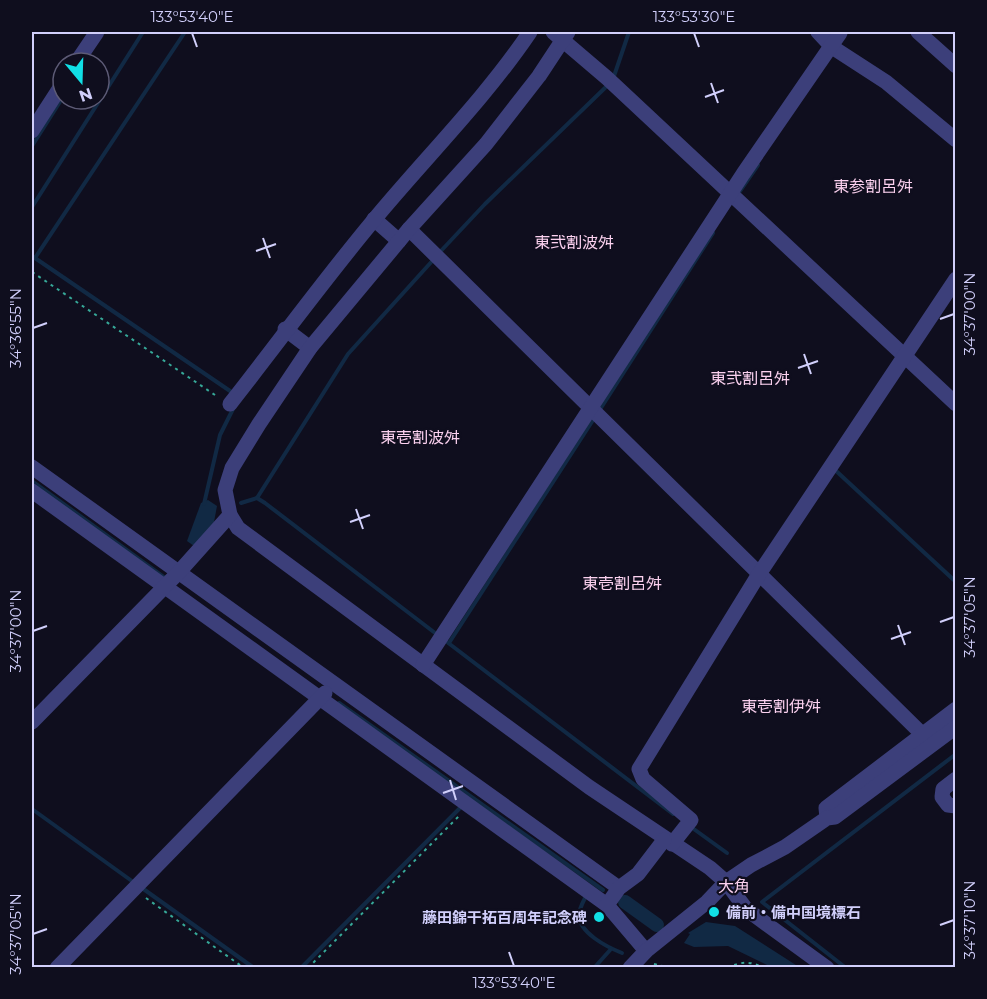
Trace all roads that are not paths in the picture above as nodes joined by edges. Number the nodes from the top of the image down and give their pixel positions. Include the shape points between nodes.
1 (97, 32) edge
2 (530, 32) edge
3 (818, 32) edge
4 (918, 32) edge
5 (840, 33) edge
6 (561, 34) edge
7 (832, 47) junction
8 (84, 51) edge
9 (956, 66) edge
10 (51, 102) edge
11 (32, 131) edge
12 (956, 140) edge
13 (732, 197) junction
14 (378, 222) junction
15 (404, 235) junction
16 (956, 279) edge
17 (289, 332) junction
18 (310, 348) junction
19 (907, 358) junction
20 (234, 398) road end
21 (956, 404) edge
22 (596, 412) junction
23 (32, 467) edge
24 (32, 491) edge
25 (230, 515) junction
26 (762, 577) junction
27 (171, 580) junction
28 (423, 665) junction
29 (323, 693) junction
30 (956, 709) edge
31 (32, 722) edge
32 (956, 727) edge
33 (922, 734) junction
34 (956, 779) edge
35 (477, 799) junction
36 (956, 806) edge
37 (827, 818) junction
38 (668, 842) junction
39 (726, 882) junction
40 (619, 888) junction
41 (607, 905) junction
42 (646, 951) junction
43 (57, 968) edge
44 (630, 968) edge
45 (827, 968) edge

1 - 8 street
2 - 14 street via 488,90
3 - 7 street
4 - 9 street
5 - 7 street
6 - 13 street
6 - 15 street via 486,144
7 - 12 street via 886,82
7 - 13 street
10 - 11 street
13 - 19 street
13 - 22 street
14 - 15 street
14 - 17 street
15 - 18 street
15 - 22 street via 437,257
16 - 19 street
17 - 18 street
17 - 20 street
18 - 25 street via 232,468 225,490
19 - 21 street
19 - 26 street
22 - 26 street
22 - 28 street
23 - 27 street
24 - 27 street
25 - 27 street
25 - 28 street via 238,528
26 - 33 street
26 - 38 street via 639,769 643,780 691,820
27 - 29 street
27 - 31 street
28 - 38 street
29 - 35 street
29 - 43 street
30 - 33 street
32 - 37 street via 835,818
33 - 37 street via 826,808
34 - 36 street via 943,789 942,797 948,805
35 - 40 street
35 - 41 street
37 - 39 street
38 - 39 street
38 - 40 street
39 - 42 street
39 - 45 street via 746,909
40 - 41 street
41 - 42 street
42 - 44 street

